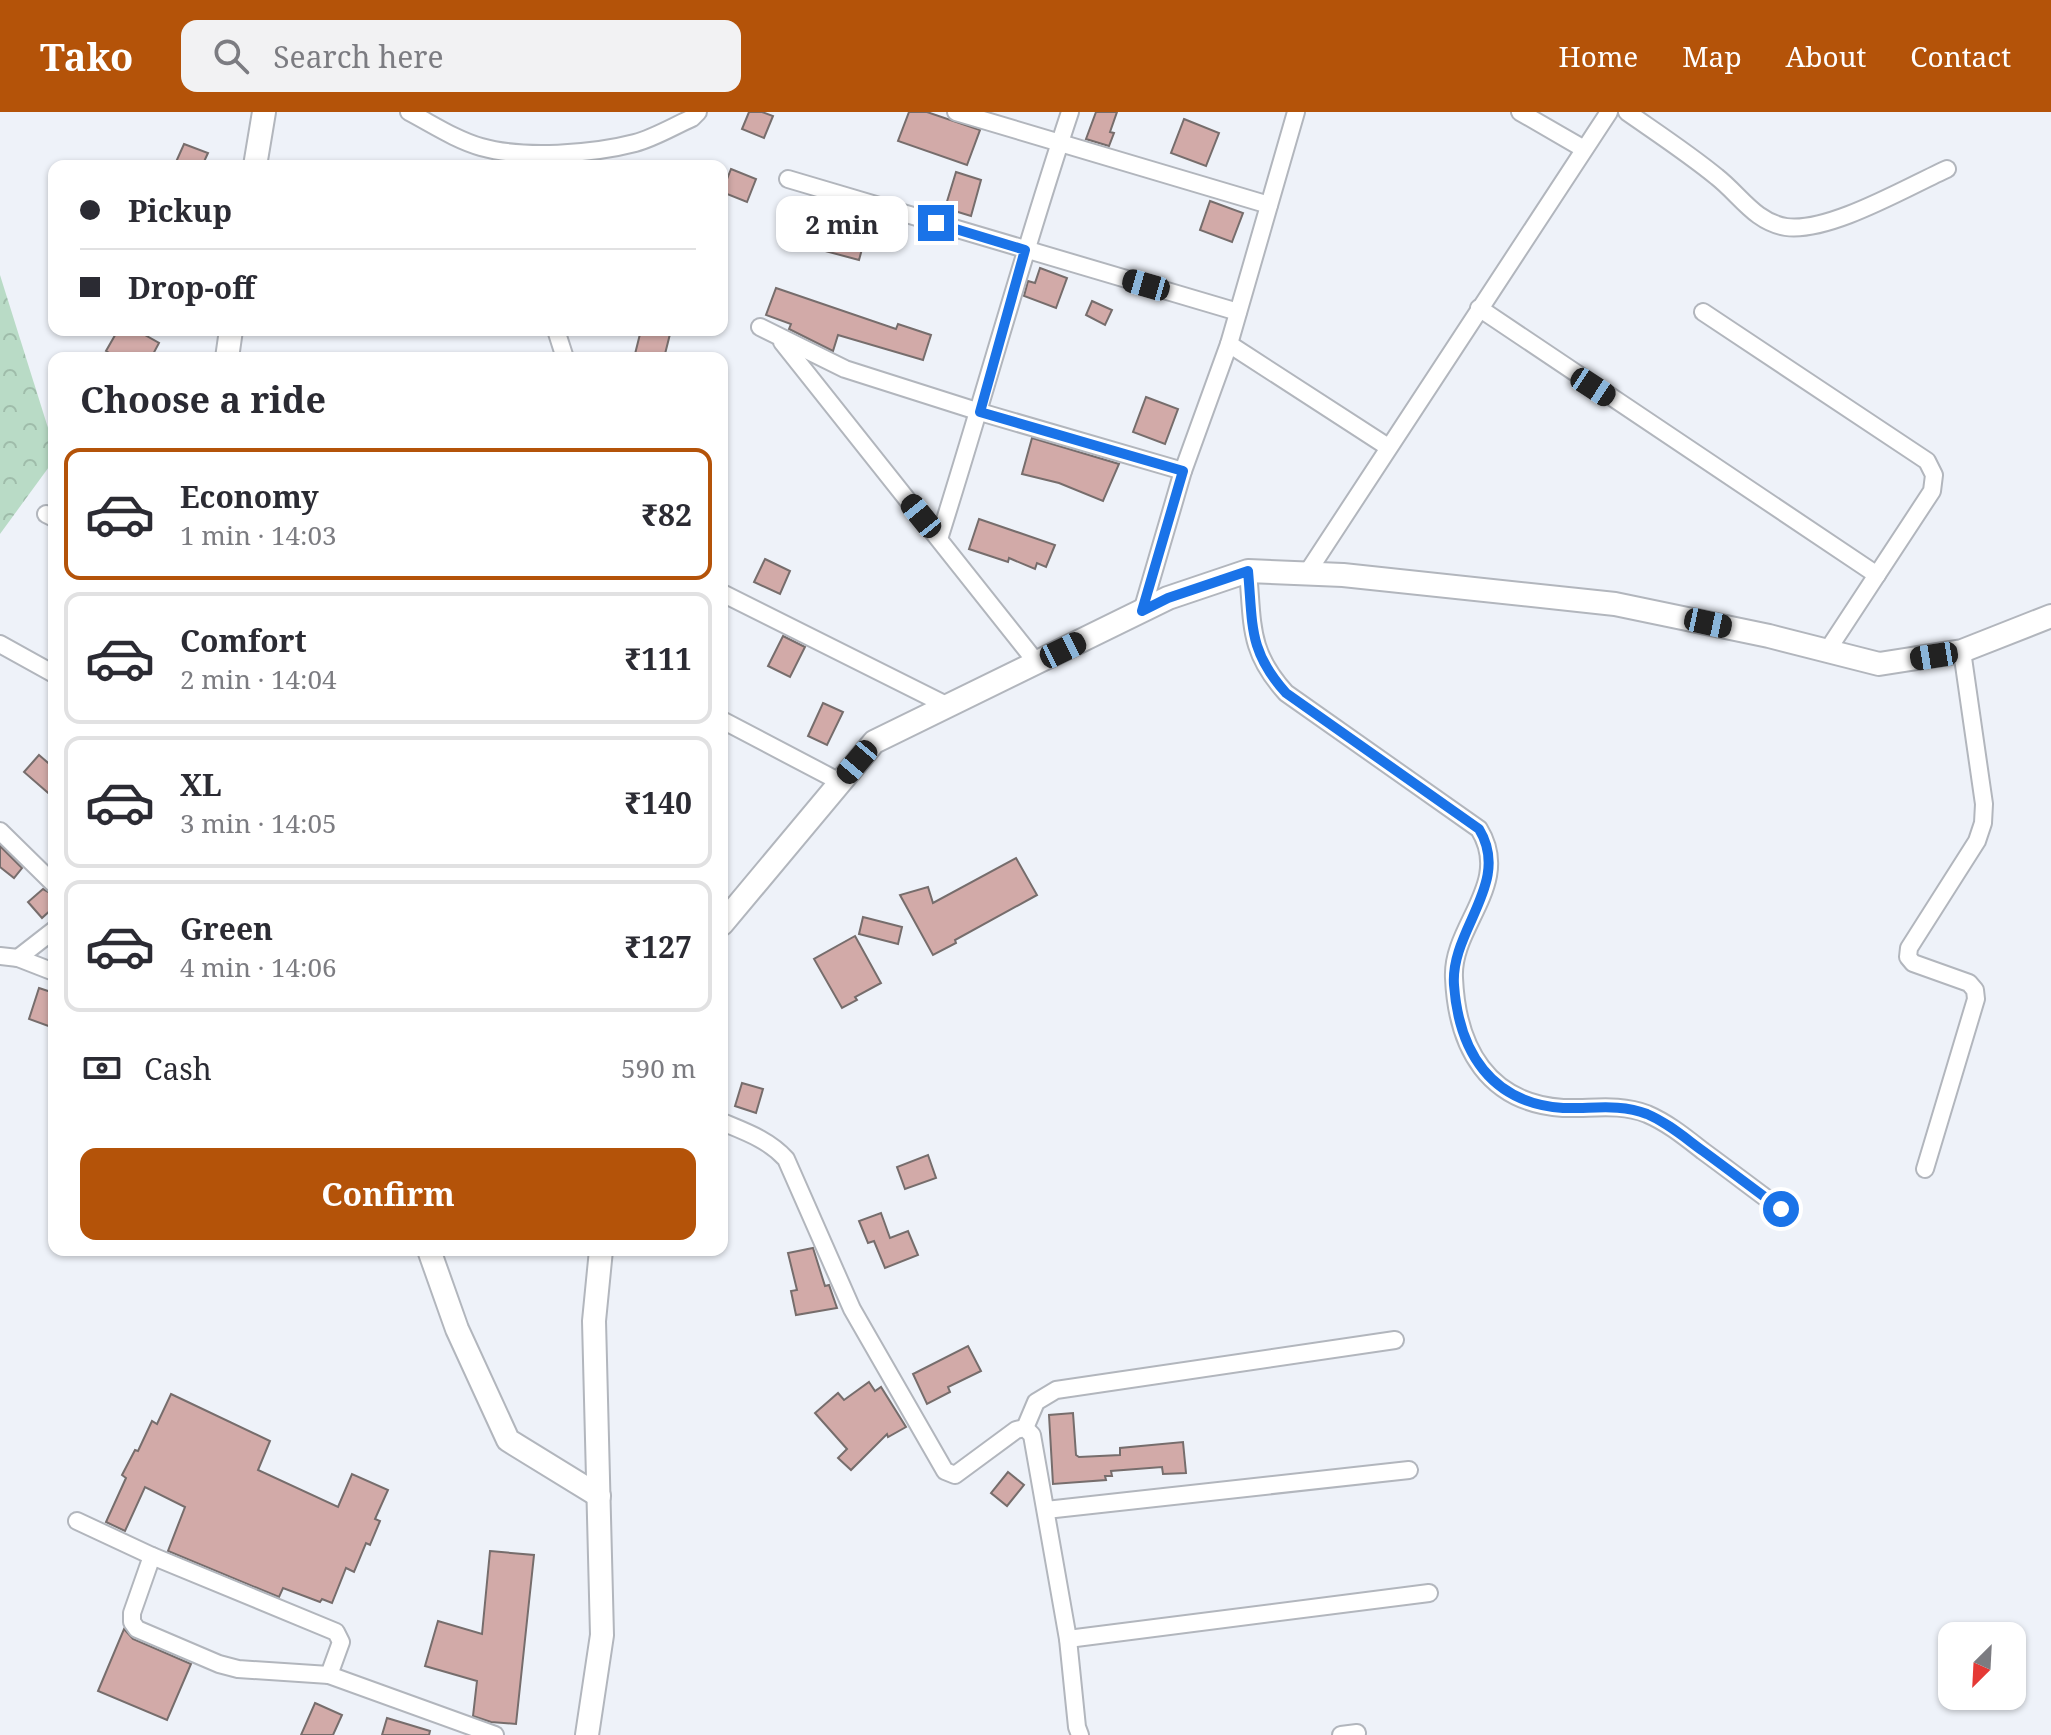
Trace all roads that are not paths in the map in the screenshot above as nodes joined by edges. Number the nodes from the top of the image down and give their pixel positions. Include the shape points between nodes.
1 (264, 112) edge
2 (409, 112) edge
3 (698, 112) edge
4 (956, 112) edge
5 (1070, 112) edge
6 (1296, 112) edge
7 (1520, 112) edge
8 (1609, 112) edge
9 (1627, 112) edge
10 (1060, 143) junction
11 (1584, 149) junction
12 (256, 160) edge
13 (1947, 169) dead end
14 (788, 179) dead end
15 (1269, 205) junction
16 (1025, 250) junction
17 (1479, 308) junction
18 (1238, 312) junction
19 (1703, 312) dead end
20 (760, 327) dead end
21 (777, 335) junction
22 (1229, 344) junction
23 (980, 412) junction
24 (1388, 447) junction
25 (1183, 471) junction
26 (939, 539) junction
27 (1248, 571) junction
28 (1307, 573) junction
29 (1877, 575) junction
30 (728, 596) edge
31 (1142, 611) junction
32 (2051, 616) edge
33 (0, 644) edge
34 (1827, 651) junction
35 (1962, 651) junction
36 (1037, 663) junction
37 (48, 671) edge
38 (950, 707) junction
39 (728, 723) edge
40 (840, 782) junction
41 (0, 831) edge
42 (48, 878) edge
43 (728, 917) edge
44 (48, 935) edge
45 (0, 956) edge
46 (18, 958) junction
47 (48, 970) edge
48 (728, 1125) edge
49 (1925, 1169) dead end
50 (1781, 1209) dead end
51 (431, 1256) edge
52 (600, 1256) edge
53 (1395, 1340) dead end
54 (1025, 1428) junction
55 (1409, 1470) dead end
56 (599, 1496) junction
57 (1046, 1510) junction
58 (77, 1521) dead end
59 (152, 1556) junction
60 (1429, 1593) dead end
61 (1068, 1639) junction
62 (329, 1675) junction
63 (495, 1735) edge
64 (587, 1735) edge
65 (1080, 1735) edge

1 - 12 main road
2 - 3 street via 482,148 577,152 637,143
4 - 10 street
5 - 10 street
6 - 15 street
7 - 11 street
8 - 11 street
9 - 13 street via 1718,178 1749,209 1787,227 1837,219
10 - 15 street
10 - 16 street
11 - 17 street
14 - 16 street
15 - 18 street
16 - 18 street
16 - 23 street
17 - 24 street
17 - 29 street
18 - 22 street
19 - 29 street via 1927,461 1934,475 1932,491
20 - 21 street
21 - 23 street via 845,369
21 - 26 street
22 - 24 street
22 - 25 street
23 - 25 street
23 - 26 street
24 - 28 street
25 - 31 street
26 - 36 street
27 - 28 main road
27 - 31 main road
27 - 50 street via 1256,648 1268,673 1286,693 1479,829 1486,840 1490,853 1485,892 1453,973 1455,998 1480,1066 1517,1099 1565,1108 1622,1106 1647,1114
28 - 34 main road via 1615,604
29 - 34 street
30 - 38 street
31 - 36 main road
32 - 35 main road
33 - 37 street
34 - 35 main road via 1879,664
35 - 49 street via 1983,823 1908,957 1969,983 1976,999
36 - 38 main road
38 - 40 main road via 874,742
39 - 40 street
40 - 43 main road
41 - 42 street
44 - 46 street
45 - 46 street
46 - 47 street
48 - 54 street via 767,1142 786,1159 852,1309 945,1471 955,1475
51 - 56 main road via 457,1329 508,1440
52 - 56 main road via 594,1321
53 - 54 street via 1056,1390 1036,1402
54 - 57 street via 1032,1435
55 - 57 street
56 - 64 main road via 602,1635
57 - 61 street
58 - 59 street
59 - 62 street via 336,1632 341,1642
59 - 62 street via 132,1613 137,1629 238,1669
60 - 61 street
61 - 65 street
62 - 63 street

